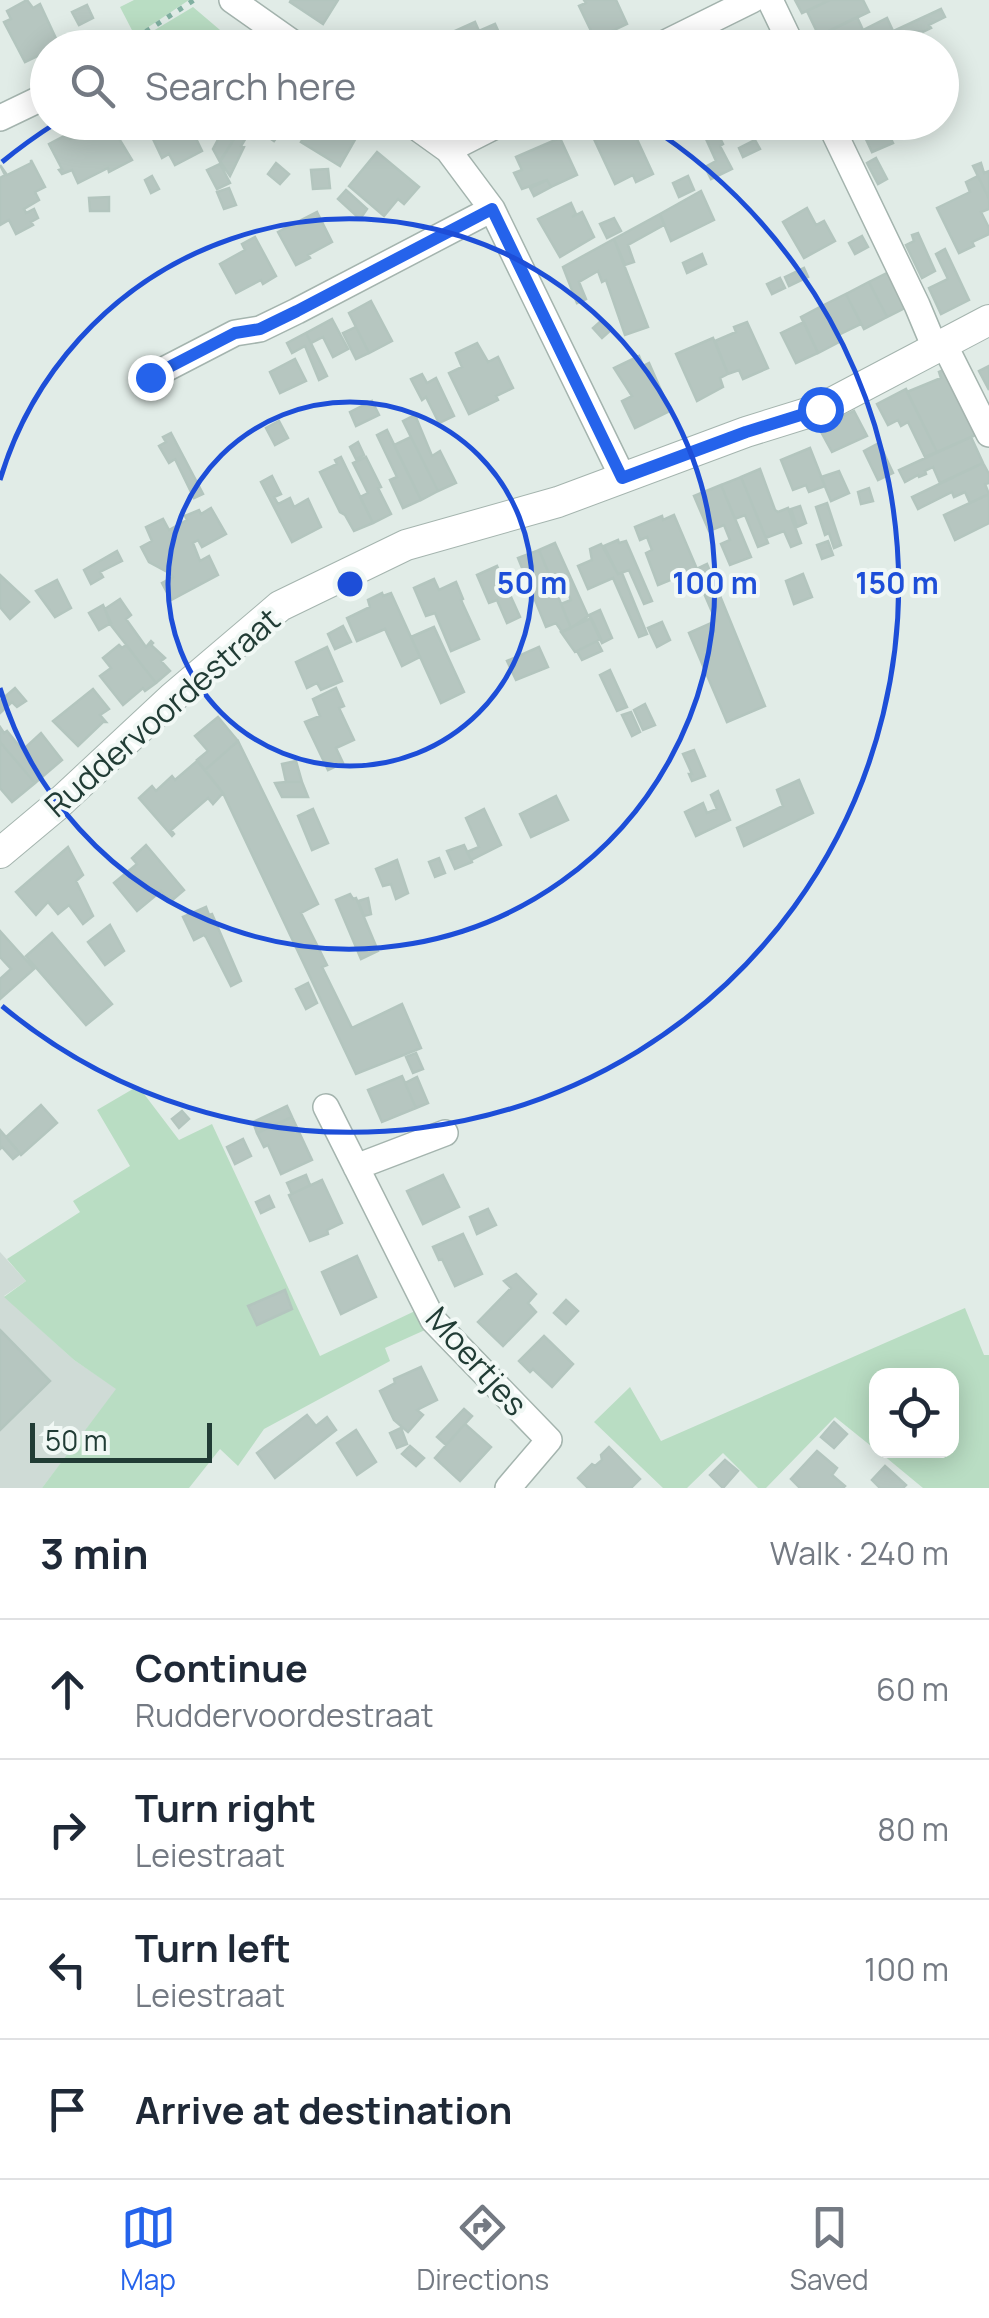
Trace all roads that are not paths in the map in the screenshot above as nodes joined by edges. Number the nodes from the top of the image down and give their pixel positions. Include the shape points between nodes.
1 (232, 0) edge
2 (752, 0) edge
3 (770, 0) edge
4 (274, 30) edge
5 (691, 30) edge
6 (784, 30) edge
7 (30, 104) edge
8 (0, 118) edge
9 (434, 140) edge
10 (468, 140) edge
11 (838, 140) edge
12 (448, 150) junction
13 (492, 209) junction
14 (989, 320) edge
15 (939, 346) junction
16 (150, 377) dead end
17 (989, 434) edge
18 (622, 478) junction
19 (0, 852) edge
20 (326, 1108) dead end
21 (445, 1132) dead end
22 (356, 1168) junction
23 (508, 1488) edge

1 - 4 street
2 - 5 street
3 - 6 street
7 - 8 street
9 - 12 street
10 - 12 street
11 - 15 street
12 - 13 street
13 - 16 street via 297,311 235,333
13 - 18 street
14 - 15 street, Ruddervoordestraat
15 - 17 street
15 - 18 street, Ruddervoordestraat via 820,409
18 - 19 street, Ruddervoordestraat via 406,545 280,606
20 - 22 street, Moertjes
21 - 22 street
22 - 23 street, Moertjes via 434,1320 549,1440

